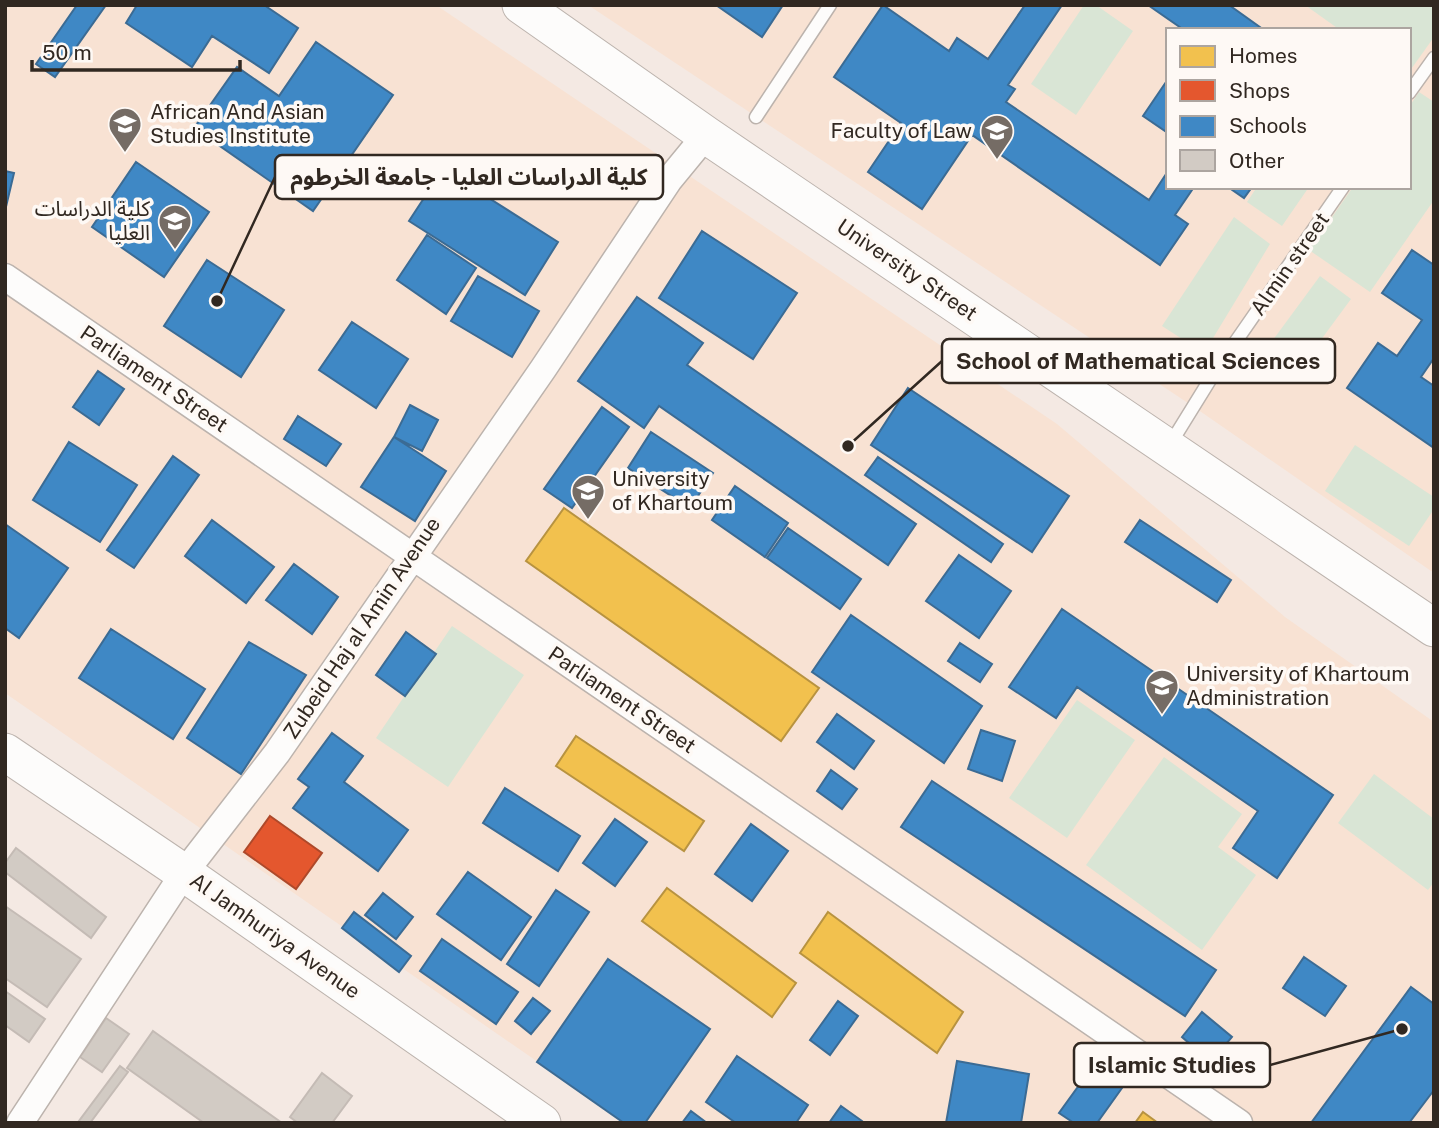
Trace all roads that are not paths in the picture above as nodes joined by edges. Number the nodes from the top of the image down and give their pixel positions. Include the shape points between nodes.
1 (521, 5) edge
2 (830, 5) edge
3 (1434, 58) edge
4 (1411, 90) edge
5 (756, 117) dead end
6 (706, 135) junction
7 (1342, 189) edge
8 (5, 277) edge
9 (1169, 446) junction
10 (412, 556) junction
11 (1434, 628) edge
12 (5, 752) edge
13 (184, 873) junction
14 (20, 1123) edge
15 (542, 1123) edge
16 (1239, 1123) edge

1 - 6 main road, University Street
2 - 5 lane
3 - 4 lane
6 - 9 main road, University Street
6 - 10 street, Zubeid Haj al Amin Avenue via 669,180
7 - 9 lane, Almin street
8 - 10 street, Parliament Street
9 - 11 main road, University Street
10 - 13 street, Zubeid Haj al Amin Avenue via 277,753
10 - 16 street, Parliament Street
12 - 13 main road, Al Jamhuriya Avenue
13 - 14 street, Zubeid Haj al Amin Avenue
13 - 15 main road, Al Jamhuriya Avenue

